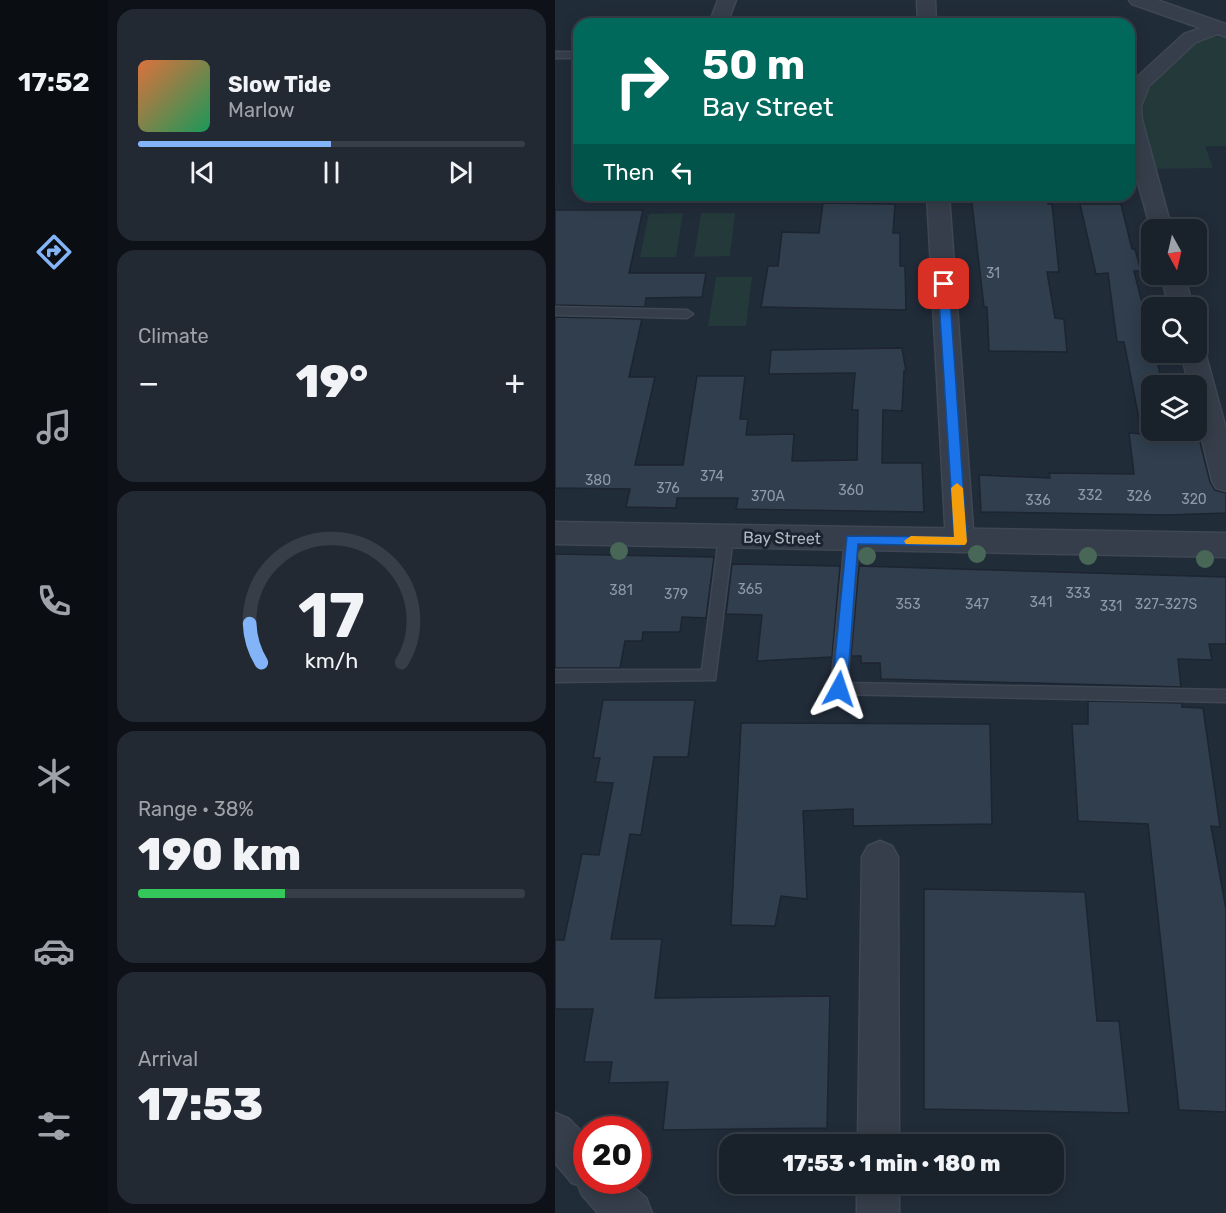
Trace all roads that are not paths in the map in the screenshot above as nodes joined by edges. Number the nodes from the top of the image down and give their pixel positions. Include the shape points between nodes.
1 (727, 0) edge
2 (926, 0) edge
3 (1139, 0) edge
4 (721, 18) edge
5 (927, 18) edge
6 (1221, 30) edge
7 (555, 55) edge
8 (573, 55) edge
9 (1135, 94) edge
10 (1135, 125) edge
11 (938, 201) edge
12 (1158, 219) edge
13 (555, 311) edge
14 (687, 314) dead end
15 (1196, 363) edge
16 (1226, 481) edge
17 (555, 533) edge
18 (726, 537) junction
19 (852, 539) junction
20 (960, 542) junction
21 (1226, 545) edge
22 (555, 676) edge
23 (1226, 696) edge
24 (880, 856) dead end
25 (555, 1132) edge
26 (879, 1134) edge
27 (573, 1152) edge
28 (609, 1194) edge
29 (878, 1194) edge
30 (631, 1213) edge
31 (878, 1213) edge

1 - 4 street
2 - 5 street
3 - 6 street
6 - 9 street via 1190,39
7 - 8 lane
10 - 12 street
11 - 20 street
13 - 14 lane
15 - 16 street
17 - 18 street, Bay Street
18 - 19 street, Bay Street
18 - 22 lane via 709,676
19 - 20 street, Bay Street
19 - 23 lane via 839,689
20 - 21 street, Bay Street
24 - 26 street
25 - 27 street
28 - 30 street
29 - 31 street

